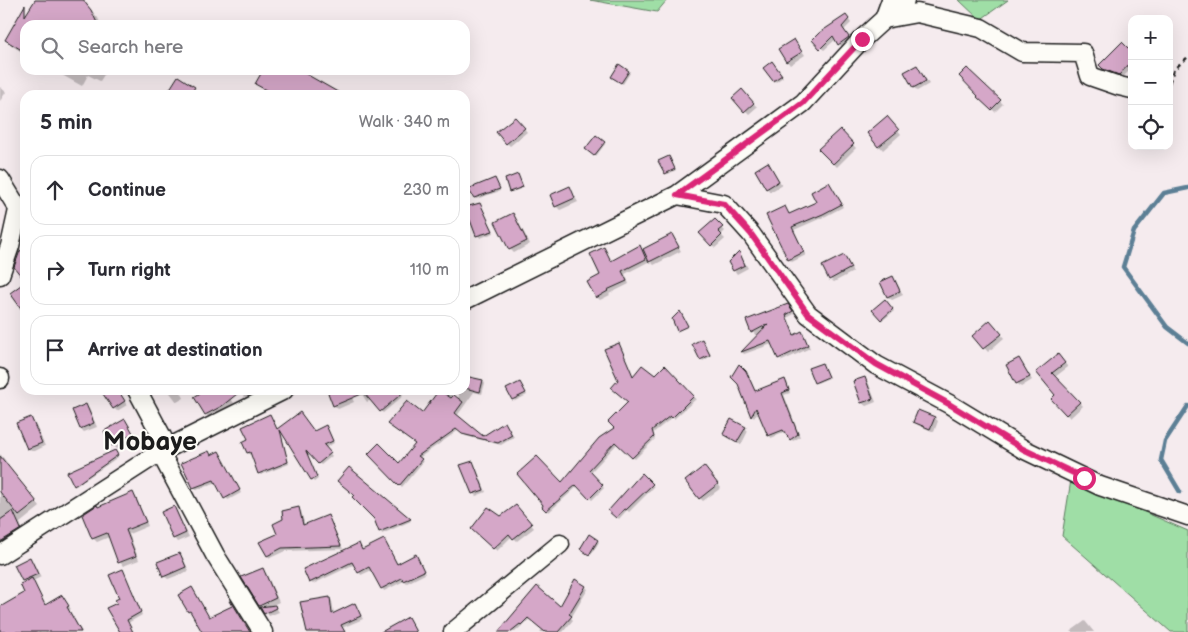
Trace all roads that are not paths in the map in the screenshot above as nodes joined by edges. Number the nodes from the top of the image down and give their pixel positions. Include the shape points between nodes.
1 (892, 0) edge
2 (905, 0) edge
3 (884, 19) junction
4 (1128, 88) edge
5 (0, 180) edge
6 (677, 195) junction
7 (20, 213) edge
8 (20, 218) edge
9 (0, 275) edge
10 (470, 298) edge
11 (138, 395) edge
12 (274, 395) edge
13 (164, 450) junction
14 (1188, 516) edge
15 (560, 544) dead end
16 (0, 555) edge
17 (263, 632) edge
18 (453, 632) edge

1 - 3 street
2 - 3 street
3 - 4 street via 917,12 981,28 1022,52 1083,53 1090,76
3 - 6 street via 803,103
5 - 7 street
6 - 10 street
6 - 14 street via 724,204 751,234 808,314 876,364 1031,453 1100,486
8 - 9 street
11 - 13 street
12 - 13 street
13 - 16 street
13 - 17 street via 215,554
15 - 18 street

